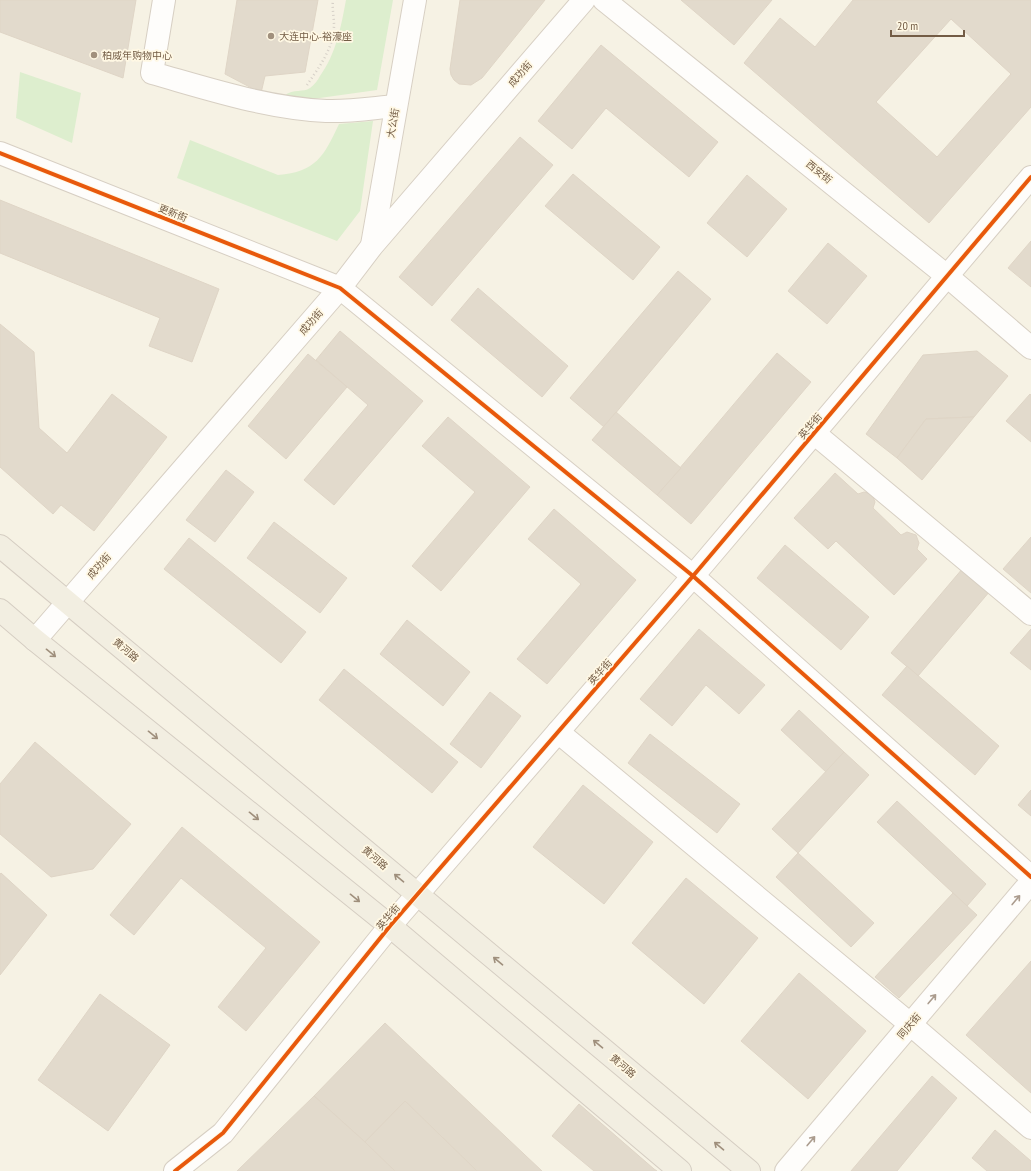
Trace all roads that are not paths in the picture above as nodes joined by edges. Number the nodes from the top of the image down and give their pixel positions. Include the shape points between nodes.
1 (164, 0) edge
2 (415, 0) edge
3 (584, 0) edge
4 (604, 0) edge
5 (396, 106) junction
6 (0, 153) edge
7 (1031, 177) edge
8 (372, 246) junction
9 (948, 276) junction
10 (340, 288) junction
11 (1031, 348) edge
12 (814, 433) junction
13 (0, 546) edge
14 (693, 576) junction
15 (68, 602) junction
16 (0, 610) edge
17 (1031, 614) edge
18 (35, 640) junction
19 (558, 732) junction
20 (1031, 877) edge
21 (1031, 882) edge
22 (418, 894) junction
23 (390, 926) junction
24 (910, 1024) junction
25 (1031, 1128) edge
26 (175, 1171) edge
27 (680, 1171) edge
28 (749, 1171) edge
29 (786, 1171) edge

1 - 5 street via 152,73 272,105 328,111
2 - 5 street, 大公街
3 - 8 street, 成功街
4 - 9 street, 西安街
5 - 8 street, 大公街
6 - 10 street, 更新街
7 - 9 street, 英华街
8 - 10 street, 成功街
9 - 11 street, 西安街
9 - 12 street, 英华街
10 - 14 street, 更新街
10 - 15 street, 成功街
12 - 14 street, 英华街
12 - 17 street
13 - 15 main road, 黄河路
14 - 19 street, 英华街
14 - 20 street, 更新街
15 - 18 street, 成功街
22 -> 15 main road, 黄河路
16 - 18 main road
18 -> 23 main road
19 - 22 street, 英华街
19 - 24 street
24 -> 21 street, 同庆街
22 - 23 street, 英华街
28 -> 22 main road, 黄河路
23 - 26 street, 英华街 via 223,1132
23 - 27 main road
24 - 25 street
29 -> 24 street, 同庆街

